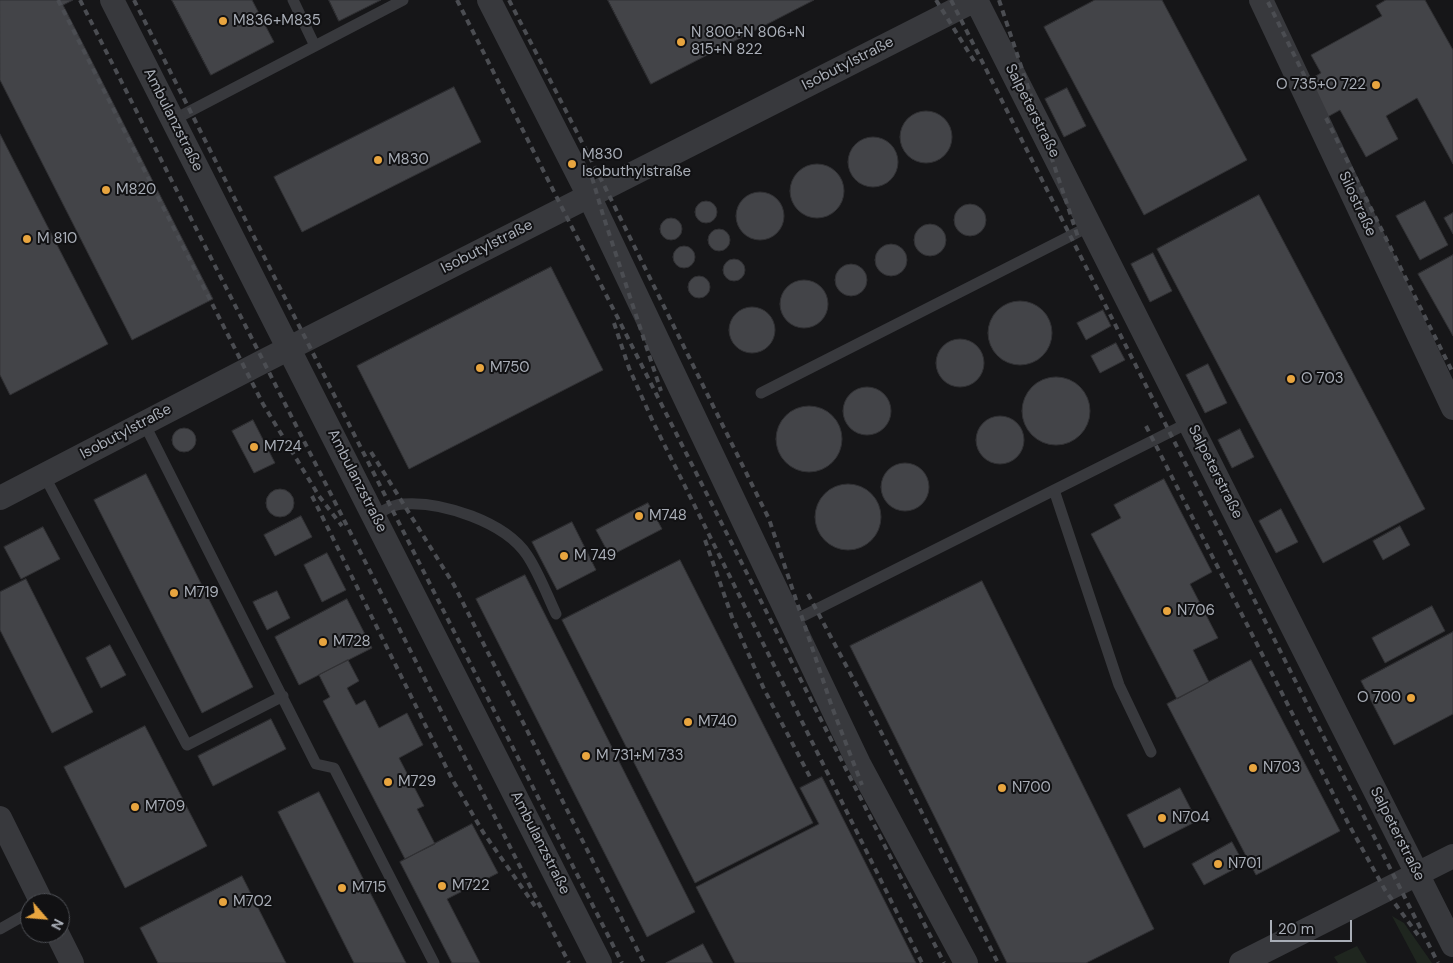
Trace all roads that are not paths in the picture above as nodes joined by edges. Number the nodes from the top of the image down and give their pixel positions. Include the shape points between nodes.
1 (112, 0) edge
2 (293, 0) edge
3 (403, 0) edge
4 (489, 0) edge
5 (975, 0) edge
6 (1261, 0) edge
7 (315, 46) junction
8 (173, 120) junction
9 (589, 196) junction
10 (1090, 226) junction
11 (288, 348) junction
12 (760, 393) dead end
13 (1453, 408) edge
14 (1190, 422) junction
15 (144, 423) junction
16 (44, 475) junction
17 (1054, 490) junction
18 (0, 498) edge
19 (375, 515) junction
20 (556, 614) dead end
21 (792, 622) junction
22 (283, 696) junction
23 (1151, 752) dead end
24 (0, 818) edge
25 (1453, 856) edge
26 (1417, 874) junction
27 (37, 893) edge
28 (20, 918) edge
29 (0, 929) edge
30 (62, 943) edge
31 (1453, 945) edge
32 (72, 963) edge
33 (434, 963) edge
34 (600, 963) edge
35 (966, 963) edge
36 (1242, 963) edge

1 - 8 street, Ambulanzstraße
2 - 7 lane
3 - 7 lane
4 - 9 street
5 - 9 street, Isobutylstraße
5 - 10 street, Salpeterstraße
6 - 13 street, Silostraße
7 - 8 lane
8 - 11 street, Ambulanzstraße
9 - 11 street, Isobutylstraße
9 - 21 street
10 - 12 lane
10 - 14 street, Salpeterstraße
11 - 15 street, Isobutylstraße
11 - 19 street, Ambulanzstraße
14 - 17 lane
14 - 26 street, Salpeterstraße
15 - 16 street, Isobutylstraße
15 - 22 lane
16 - 18 street, Isobutylstraße
16 - 22 lane via 187,745
17 - 21 lane
17 - 23 lane via 1119,685
19 - 20 lane via 402,504 432,506 485,520 506,532 527,555
19 - 34 street, Ambulanzstraße
21 - 35 street via 859,764
22 - 33 lane via 316,764 334,768
24 - 27 street
25 - 26 street
26 - 31 street, Salpeterstraße
26 - 36 street
28 - 29 lane
30 - 32 street

